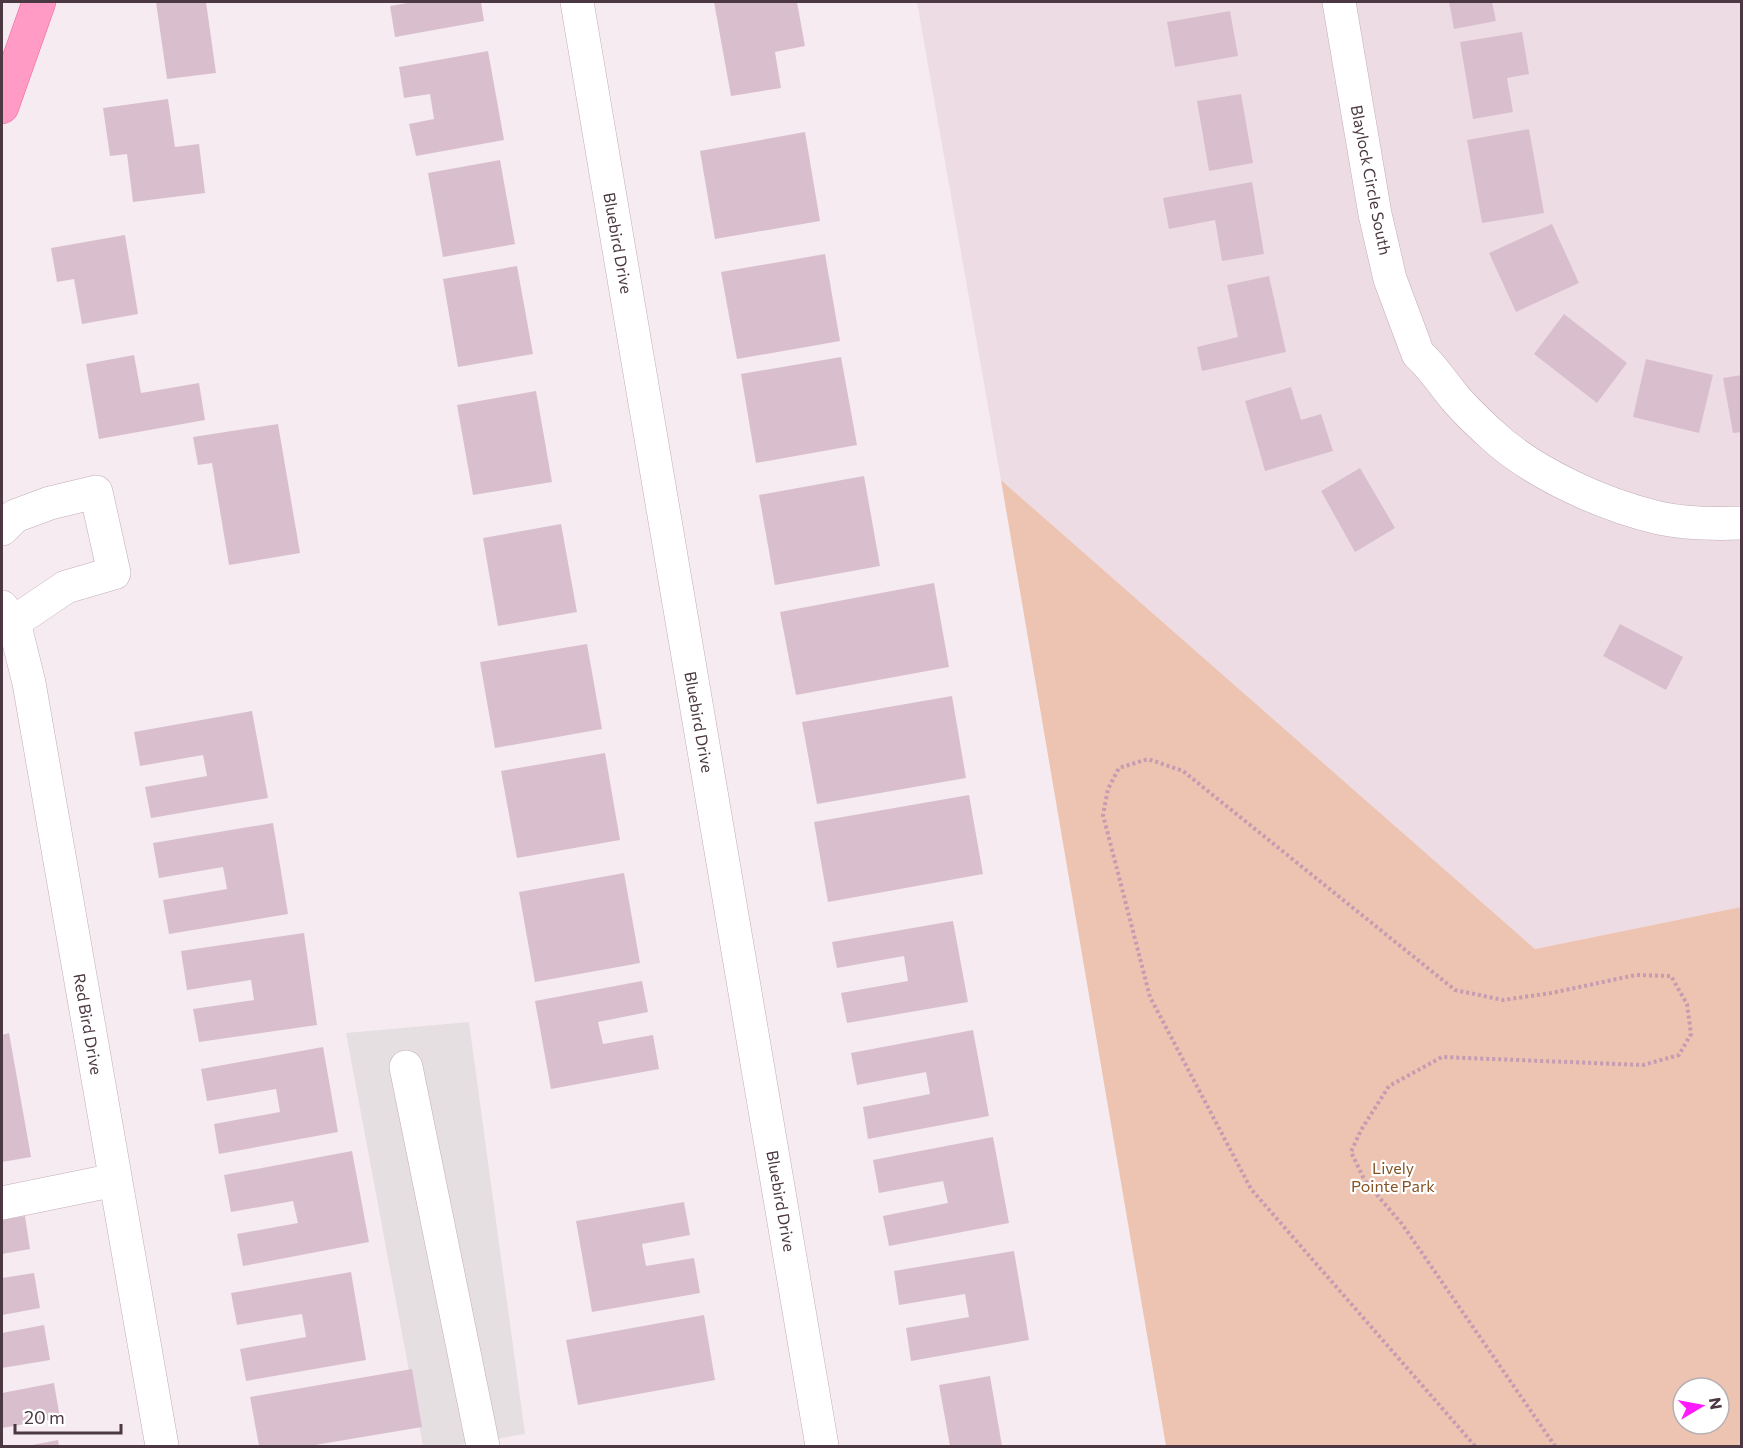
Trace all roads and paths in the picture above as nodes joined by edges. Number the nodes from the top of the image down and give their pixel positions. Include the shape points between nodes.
1 (39, 2) edge
2 (577, 2) edge
3 (1340, 2) edge
4 (2, 107) edge
5 (1742, 523) edge
6 (2, 529) edge
7 (8, 614) edge
8 (406, 1067) dead end
9 (116, 1180) junction
10 (2, 1203) edge
11 (816, 1445) edge
12 (162, 1446) edge
13 (483, 1446) edge
14 (1475, 1446) edge
15 (1555, 1446) edge

1 - 4 main road
2 - 11 street, Bluebird Drive
3 - 5 street, Blaylock Circle South via 1375,214 1390,279 1418,354 1457,400 1526,463 1617,505 1660,518 1706,524
6 - 7 street via 15,516 96,492 114,573 66,587
7 - 9 street, Red Bird Drive via 28,683
8 - 13 street
9 - 10 street
9 - 12 street, Red Bird Drive
14 - 15 path via 1251,1189 1155,1007 1103,815 1108,789 1119,768 1148,759 1183,771 1455,990 1503,1000 1636,975 1671,976 1687,1004 1691,1034 1678,1055 1643,1065 1442,1057 1389,1086 1351,1152 1365,1181 1402,1224

